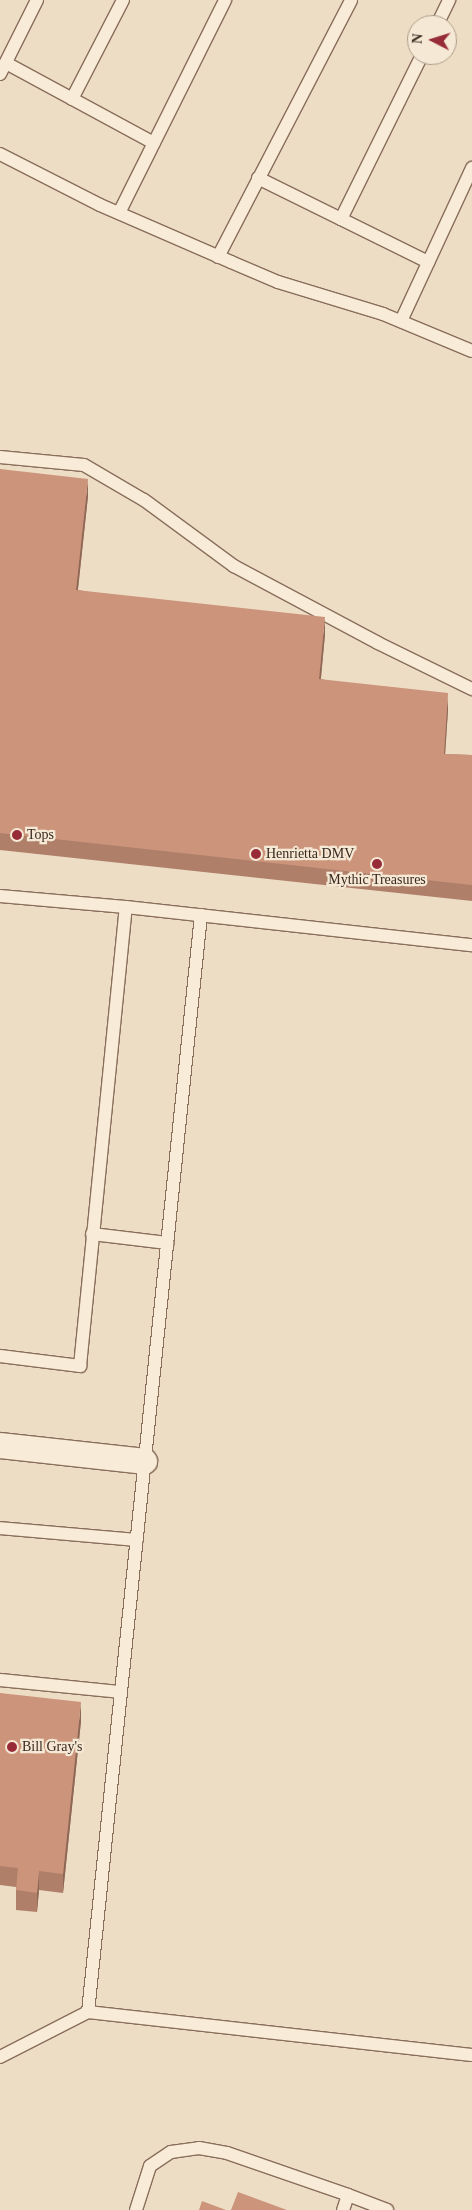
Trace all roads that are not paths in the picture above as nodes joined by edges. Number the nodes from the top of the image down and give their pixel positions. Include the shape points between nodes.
1 (37, 0) edge
2 (123, 0) edge
3 (225, 0) edge
4 (351, 0) edge
5 (449, 0) edge
6 (442, 15) edge
7 (417, 65) edge
8 (3, 68) edge
9 (72, 99) junction
10 (154, 143) junction
11 (0, 154) edge
12 (472, 168) edge
13 (258, 178) junction
14 (120, 213) junction
15 (341, 219) junction
16 (218, 256) junction
17 (428, 262) junction
18 (401, 321) junction
19 (472, 351) edge
20 (0, 457) edge
21 (472, 689) edge
22 (0, 896) edge
23 (126, 907) junction
24 (200, 915) junction
25 (472, 945) edge
26 (92, 1234) junction
27 (167, 1243) junction
28 (0, 1356) edge
29 (0, 1445) edge
30 (144, 1461) junction
31 (0, 1528) edge
32 (136, 1540) junction
33 (0, 1680) edge
34 (120, 1692) junction
35 (88, 2012) junction
36 (472, 2055) edge
37 (0, 2057) edge
38 (348, 2196) junction
39 (136, 2210) edge
40 (343, 2210) edge
41 (387, 2210) edge

1 - 8 lane
2 - 9 lane
3 - 10 lane
4 - 13 lane
5 - 6 lane
7 - 15 lane
8 - 9 lane
9 - 10 lane
10 - 14 lane
11 - 14 lane
12 - 17 lane
13 - 15 lane
13 - 16 lane
14 - 16 lane
15 - 17 lane
16 - 18 lane via 278,282
17 - 18 lane
18 - 19 lane
20 - 21 lane via 84,465 144,500 234,566
22 - 23 lane
23 - 24 lane
23 - 26 lane
24 - 25 lane
24 - 27 lane
26 - 27 lane
26 - 28 lane via 80,1366
27 - 30 lane
29 - 30 street
30 - 32 lane
31 - 32 lane
32 - 34 lane
33 - 34 lane
34 - 35 lane
35 - 36 lane
35 - 37 lane
38 - 39 lane via 228,2153 199,2148 171,2152 150,2166
38 - 40 lane
38 - 41 lane

